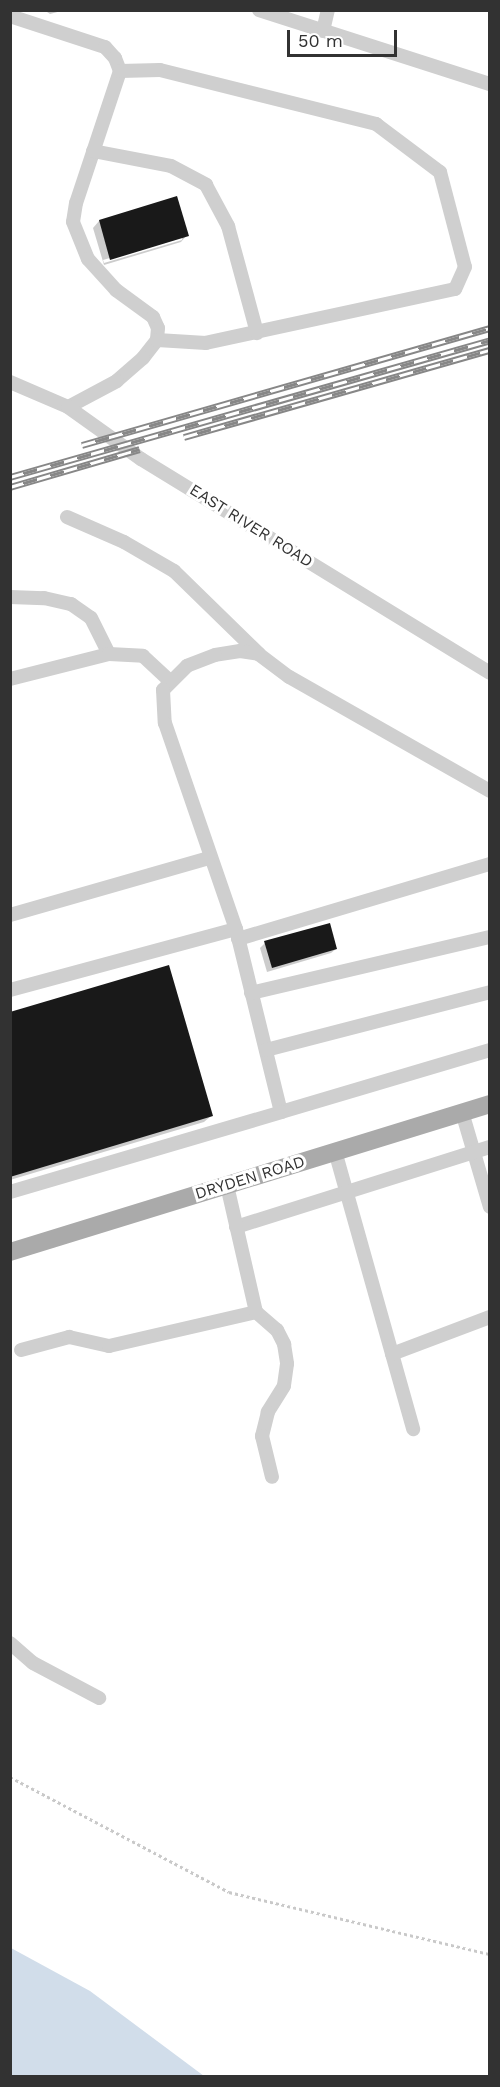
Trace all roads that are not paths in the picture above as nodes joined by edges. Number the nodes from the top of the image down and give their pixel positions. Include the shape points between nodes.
1 (260, 10) edge
2 (328, 10) edge
3 (10, 16) edge
4 (323, 31) junction
5 (120, 71) junction
6 (489, 84) edge
7 (93, 151) junction
8 (257, 333) junction
9 (157, 340) junction
10 (10, 382) edge
11 (68, 407) junction
12 (67, 517) dead end
13 (10, 597) edge
14 (109, 654) junction
15 (259, 654) junction
16 (489, 673) edge
17 (10, 679) edge
18 (170, 681) junction
19 (489, 791) edge
20 (209, 858) junction
21 (489, 864) edge
22 (10, 915) edge
23 (237, 934) junction
24 (489, 937) edge
25 (10, 990) edge
26 (489, 992) edge
27 (251, 993) junction
28 (266, 1050) junction
29 (489, 1050) edge
30 (489, 1104) edge
31 (281, 1112) junction
32 (462, 1112) junction
33 (489, 1147) edge
34 (335, 1151) junction
35 (474, 1153) junction
36 (227, 1185) junction
37 (10, 1192) edge
38 (347, 1195) junction
39 (489, 1207) edge
40 (236, 1227) junction
41 (10, 1252) edge
42 (256, 1312) junction
43 (489, 1317) edge
44 (21, 1350) dead end
45 (392, 1353) junction
46 (413, 1429) dead end
47 (272, 1477) dead end
48 (10, 1644) edge
49 (99, 1698) dead end

1 - 4 street
2 - 4 street
3 - 5 street via 105,47
4 - 6 street
5 - 7 street
5 - 8 street via 160,70 376,124 440,172 465,267 455,289
7 - 8 street via 171,166 206,185 228,226
7 - 9 street via 73,222 88,259 116,290 153,317 158,328
8 - 9 street via 206,343
9 - 11 street via 117,381
10 - 11 street, EAST RIVER ROAD
11 - 16 street, EAST RIVER ROAD via 141,459
12 - 15 street via 124,542 174,571
13 - 14 street via 71,604 91,618
14 - 17 street
14 - 18 street via 143,656
15 - 18 street via 240,651 215,655 187,666
15 - 19 street via 289,676
18 - 20 street via 163,690 165,723
20 - 22 street
20 - 23 street
21 - 23 street
23 - 25 street
23 - 27 street
24 - 27 street
26 - 28 street
27 - 28 street
28 - 31 street
29 - 31 street
30 - 32 main road, DRYDEN ROAD
31 - 37 street
32 - 34 main road, DRYDEN ROAD
32 - 35 street
33 - 35 street
34 - 36 main road, DRYDEN ROAD
34 - 38 street
35 - 38 street
35 - 39 street
36 - 40 street
36 - 41 main road, DRYDEN ROAD
38 - 40 street
38 - 45 street
40 - 42 street
42 - 44 street via 109,1346 69,1337
42 - 47 street via 276,1330 284,1344 287,1364 284,1386 268,1412 262,1436
43 - 45 street
45 - 46 street
48 - 49 street via 33,1663

